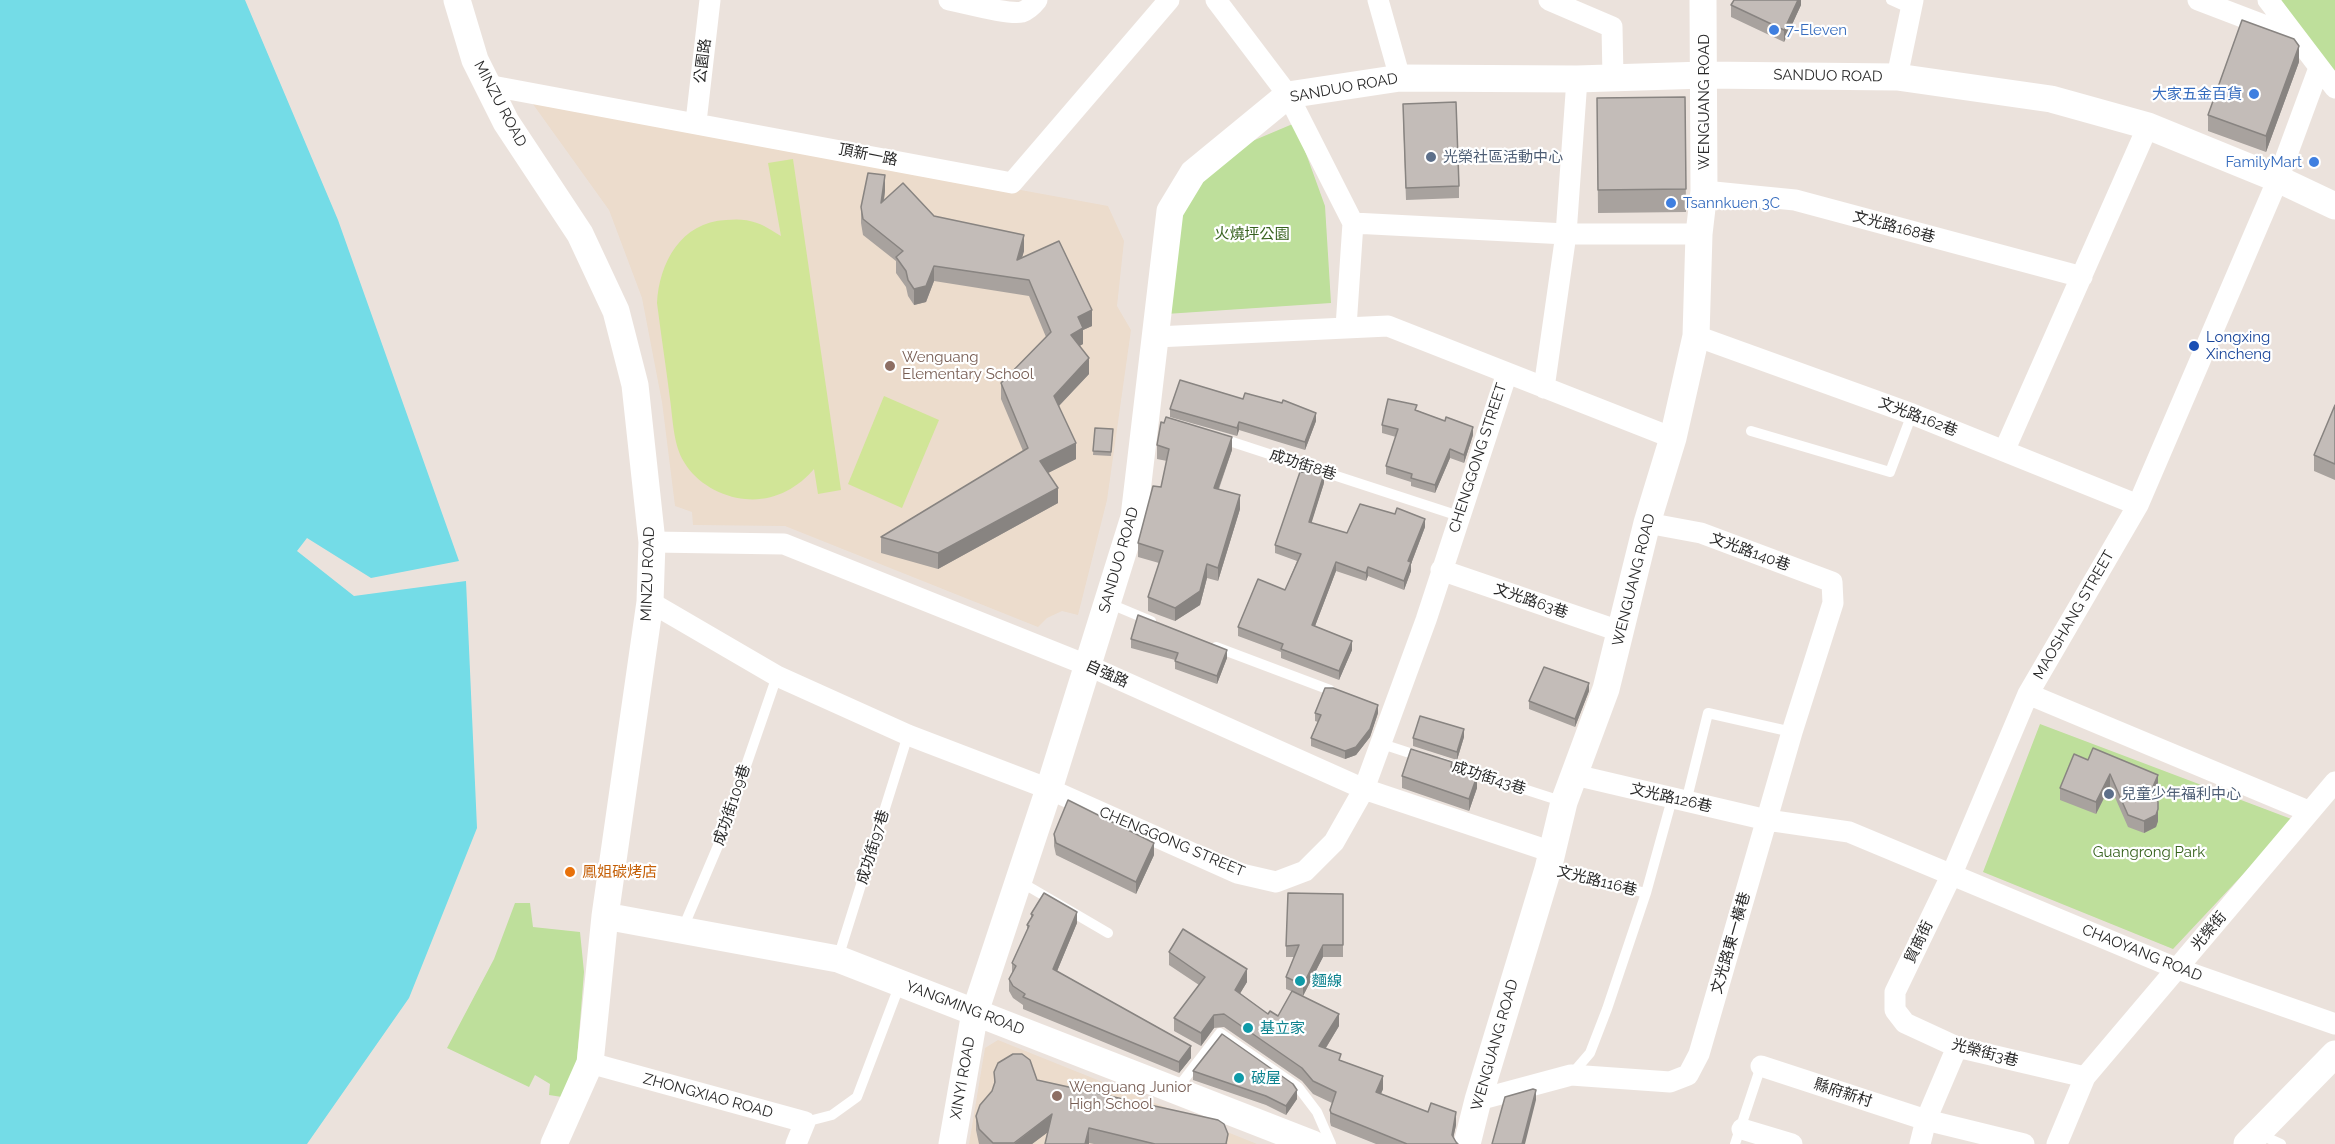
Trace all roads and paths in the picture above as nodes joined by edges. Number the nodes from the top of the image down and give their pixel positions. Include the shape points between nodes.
1 (457, 0) edge
2 (710, 0) edge
3 (949, 0) edge
4 (1037, 0) edge
5 (1169, 0) edge
6 (1216, 0) edge
7 (1378, 0) edge
8 (1549, 0) edge
9 (1703, 0) edge
10 (1891, 0) edge
11 (2198, 0) edge
12 (2268, 0) edge
13 (1912, 5) edge
14 (2296, 37) junction
15 (2319, 68) junction
16 (1704, 75) junction
17 (1897, 77) junction
18 (1400, 78) junction
19 (1577, 78) junction
20 (1613, 78) junction
21 (487, 84) junction
22 (2335, 88) edge
23 (1288, 95) junction
24 (696, 122) junction
25 (2148, 126) junction
26 (2278, 179) junction
27 (1704, 191) junction
28 (2335, 206) edge
29 (1353, 223) junction
30 (1566, 234) junction
31 (1699, 234) junction
32 (2082, 277) junction
33 (1346, 327) junction
34 (1156, 336) junction
35 (1696, 336) junction
36 (1507, 373) junction
37 (1544, 388) junction
38 (1912, 414) junction
39 (1751, 431) dead end
40 (1214, 436) edge
41 (1673, 438) junction
42 (2005, 449) junction
43 (2138, 505) junction
44 (1459, 516) junction
45 (1647, 523) junction
46 (652, 542) junction
47 (1441, 570) junction
48 (650, 602) junction
49 (1107, 603) junction
50 (1833, 603) joint
51 (1158, 624) edge
52 (1622, 632) junction
53 (1209, 644) edge
54 (1089, 666) junction
55 (777, 676) junction
56 (1330, 690) edge
57 (2028, 694) junction
58 (1792, 732) junction
59 (908, 735) junction
60 (1379, 743) junction
61 (1575, 775) junction
62 (2335, 782) edge
63 (1049, 789) junction
64 (1364, 789) junction
65 (1679, 801) junction
66 (1564, 802) junction
67 (2308, 811) junction
68 (1767, 820) junction
69 (1550, 860) junction
70 (1952, 876) junction
71 (1018, 881) junction
72 (1646, 893) junction
73 (605, 916) junction
74 (681, 931) junction
75 (1108, 933) dead end
76 (838, 959) junction
77 (2178, 969) junction
78 (901, 983) junction
79 (1895, 1010) joint
80 (975, 1012) junction
81 (2335, 1024) edge
82 (1957, 1047) junction
83 (2335, 1054) edge
84 (590, 1064) junction
85 (1761, 1066) joint
86 (1571, 1076) junction
87 (2085, 1077) junction
88 (1176, 1090) junction
89 (1478, 1100) junction
90 (1926, 1120) junction
91 (805, 1122) junction
92 (1738, 1136) edge
93 (2262, 1141) edge
94 (554, 1144) edge
95 (796, 1144) edge
96 (952, 1144) edge
97 (1313, 1144) edge
98 (1331, 1144) edge
99 (1467, 1144) edge
100 (1792, 1144) edge
101 (1920, 1144) edge
102 (2024, 1144) edge
103 (2057, 1144) edge

1 - 21 street, MINZU ROAD via 475,60
2 - 24 street, 公園路
3 - 4 street via 1021,12
5 - 24 street, 頂新一路 via 1012,183
6 - 23 street
7 - 18 street
8 - 20 street via 1612,27
9 - 16 street, WENGUANG ROAD
10 - 13 lane
11 - 14 street
12 - 14 street
13 - 17 street
14 - 15 street
15 - 22 street
15 - 26 street, MAOSHANG STREET
16 - 17 street, SANDUO ROAD
16 - 20 street, SANDUO ROAD
16 - 27 street, WENGUANG ROAD
17 - 25 street, SANDUO ROAD via 2051,99
18 - 19 street, SANDUO ROAD
18 - 23 street, SANDUO ROAD
19 - 20 street, SANDUO ROAD
19 - 30 street
21 - 24 street, 頂新一路
21 - 46 street, MINZU ROAD via 506,122 580,234 616,311 635,385
23 - 29 street
23 - 34 street, SANDUO ROAD via 1193,173 1170,211
25 - 26 street, SANDUO ROAD
25 - 32 street
26 - 28 street, SANDUO ROAD
26 - 43 street, MAOSHANG STREET
27 - 31 street, WENGUANG ROAD
27 - 32 street, 文光路168巷 via 1795,200
29 - 30 street
29 - 33 street
30 - 31 street
30 - 37 street
31 - 35 street, WENGUANG ROAD
32 - 42 street
33 - 34 street
33 - 36 street via 1388,327
34 - 49 street, SANDUO ROAD via 1152,419 1134,517
35 - 38 street, 文光路162巷
35 - 41 street, WENGUANG ROAD
36 - 37 street
36 - 44 street, CHENGGONG STREET
37 - 41 street
38 - 39 lane via 1890,472
38 - 42 street, 文光路162巷
40 - 44 lane, 成功街8巷
41 - 45 street, WENGUANG ROAD
42 - 43 street, 文光路162巷
43 - 57 street, MAOSHANG STREET
44 - 47 street, CHENGGONG STREET
45 - 50 street, 文光路140巷 via 1701,533 1832,582
45 - 52 street, WENGUANG ROAD
46 - 48 street, MINZU ROAD
46 - 54 street, 自強路 via 784,544
47 - 52 street, 文光路63巷
47 - 60 street, CHENGGONG STREET
48 - 55 street, CHENGGONG STREET
48 - 73 street, MINZU ROAD
49 - 51 lane
49 - 54 street, SANDUO ROAD
50 - 58 street, 文光路東一橫巷
52 - 61 street, WENGUANG ROAD
53 - 56 lane
54 - 63 street, SANDUO ROAD
54 - 64 street, 自強路
55 - 59 street, CHENGGONG STREET
55 - 74 lane, 成功街109巷 via 720,842
57 - 67 street
57 - 70 street, MAOSHANG STREET
58 - 65 lane via 1708,713
58 - 68 street, 文光路東一橫巷
59 - 63 street, CHENGGONG STREET
59 - 76 lane, 成功街97巷
60 - 64 street, CHENGGONG STREET
60 - 66 lane, 成功街43巷
61 - 65 street, 文光路126巷
61 - 66 street, WENGUANG ROAD
62 - 67 street, 光榮街
63 - 64 street, CHENGGONG STREET via 1237,873 1276,882 1305,871 1334,843
63 - 71 street, SANDUO ROAD
64 - 69 street, 自強路
65 - 68 street, 文光路126巷
65 - 72 lane
66 - 69 street, WENGUANG ROAD
67 - 77 street, 光榮街
68 - 70 street via 1849,832
68 - 86 street, 文光路東一橫巷 via 1699,1054 1688,1075 1670,1082
69 - 72 lane, 文光路116巷
69 - 89 street, WENGUANG ROAD
70 - 77 street, CHAOYANG ROAD
70 - 79 street, 貿商街 via 1895,992
71 - 75 lane
71 - 80 street, SANDUO ROAD
72 - 86 lane via 1590,1053
73 - 74 street, YANGMING ROAD
73 - 84 street, MINZU ROAD
74 - 76 street, YANGMING ROAD
76 - 78 street, YANGMING ROAD
77 - 81 street, CHAOYANG ROAD
77 - 87 street, 光榮街
78 - 80 street, YANGMING ROAD
78 - 91 lane via 857,1097 832,1115
79 - 82 street, 光榮街3巷 via 1905,1023
80 - 88 street, YANGMING ROAD
80 - 96 street, XINYI ROAD
82 - 87 street, 光榮街3巷
82 - 90 street
83 - 93 street
84 - 91 street, ZHONGXIAO ROAD
84 - 94 street, MINZU ROAD
85 - 90 street, 縣府新村
85 - 92 lane
86 - 89 street, 文光路東一橫巷
87 - 103 street, 光榮街
88 - 97 street, YANGMING ROAD
88 - 98 lane via 1198,1054 1220,1033 1298,1087 1317,1112
89 - 99 street, WENGUANG ROAD
90 - 101 street
90 - 102 street, 縣府新村
91 - 95 street
92 - 100 street

